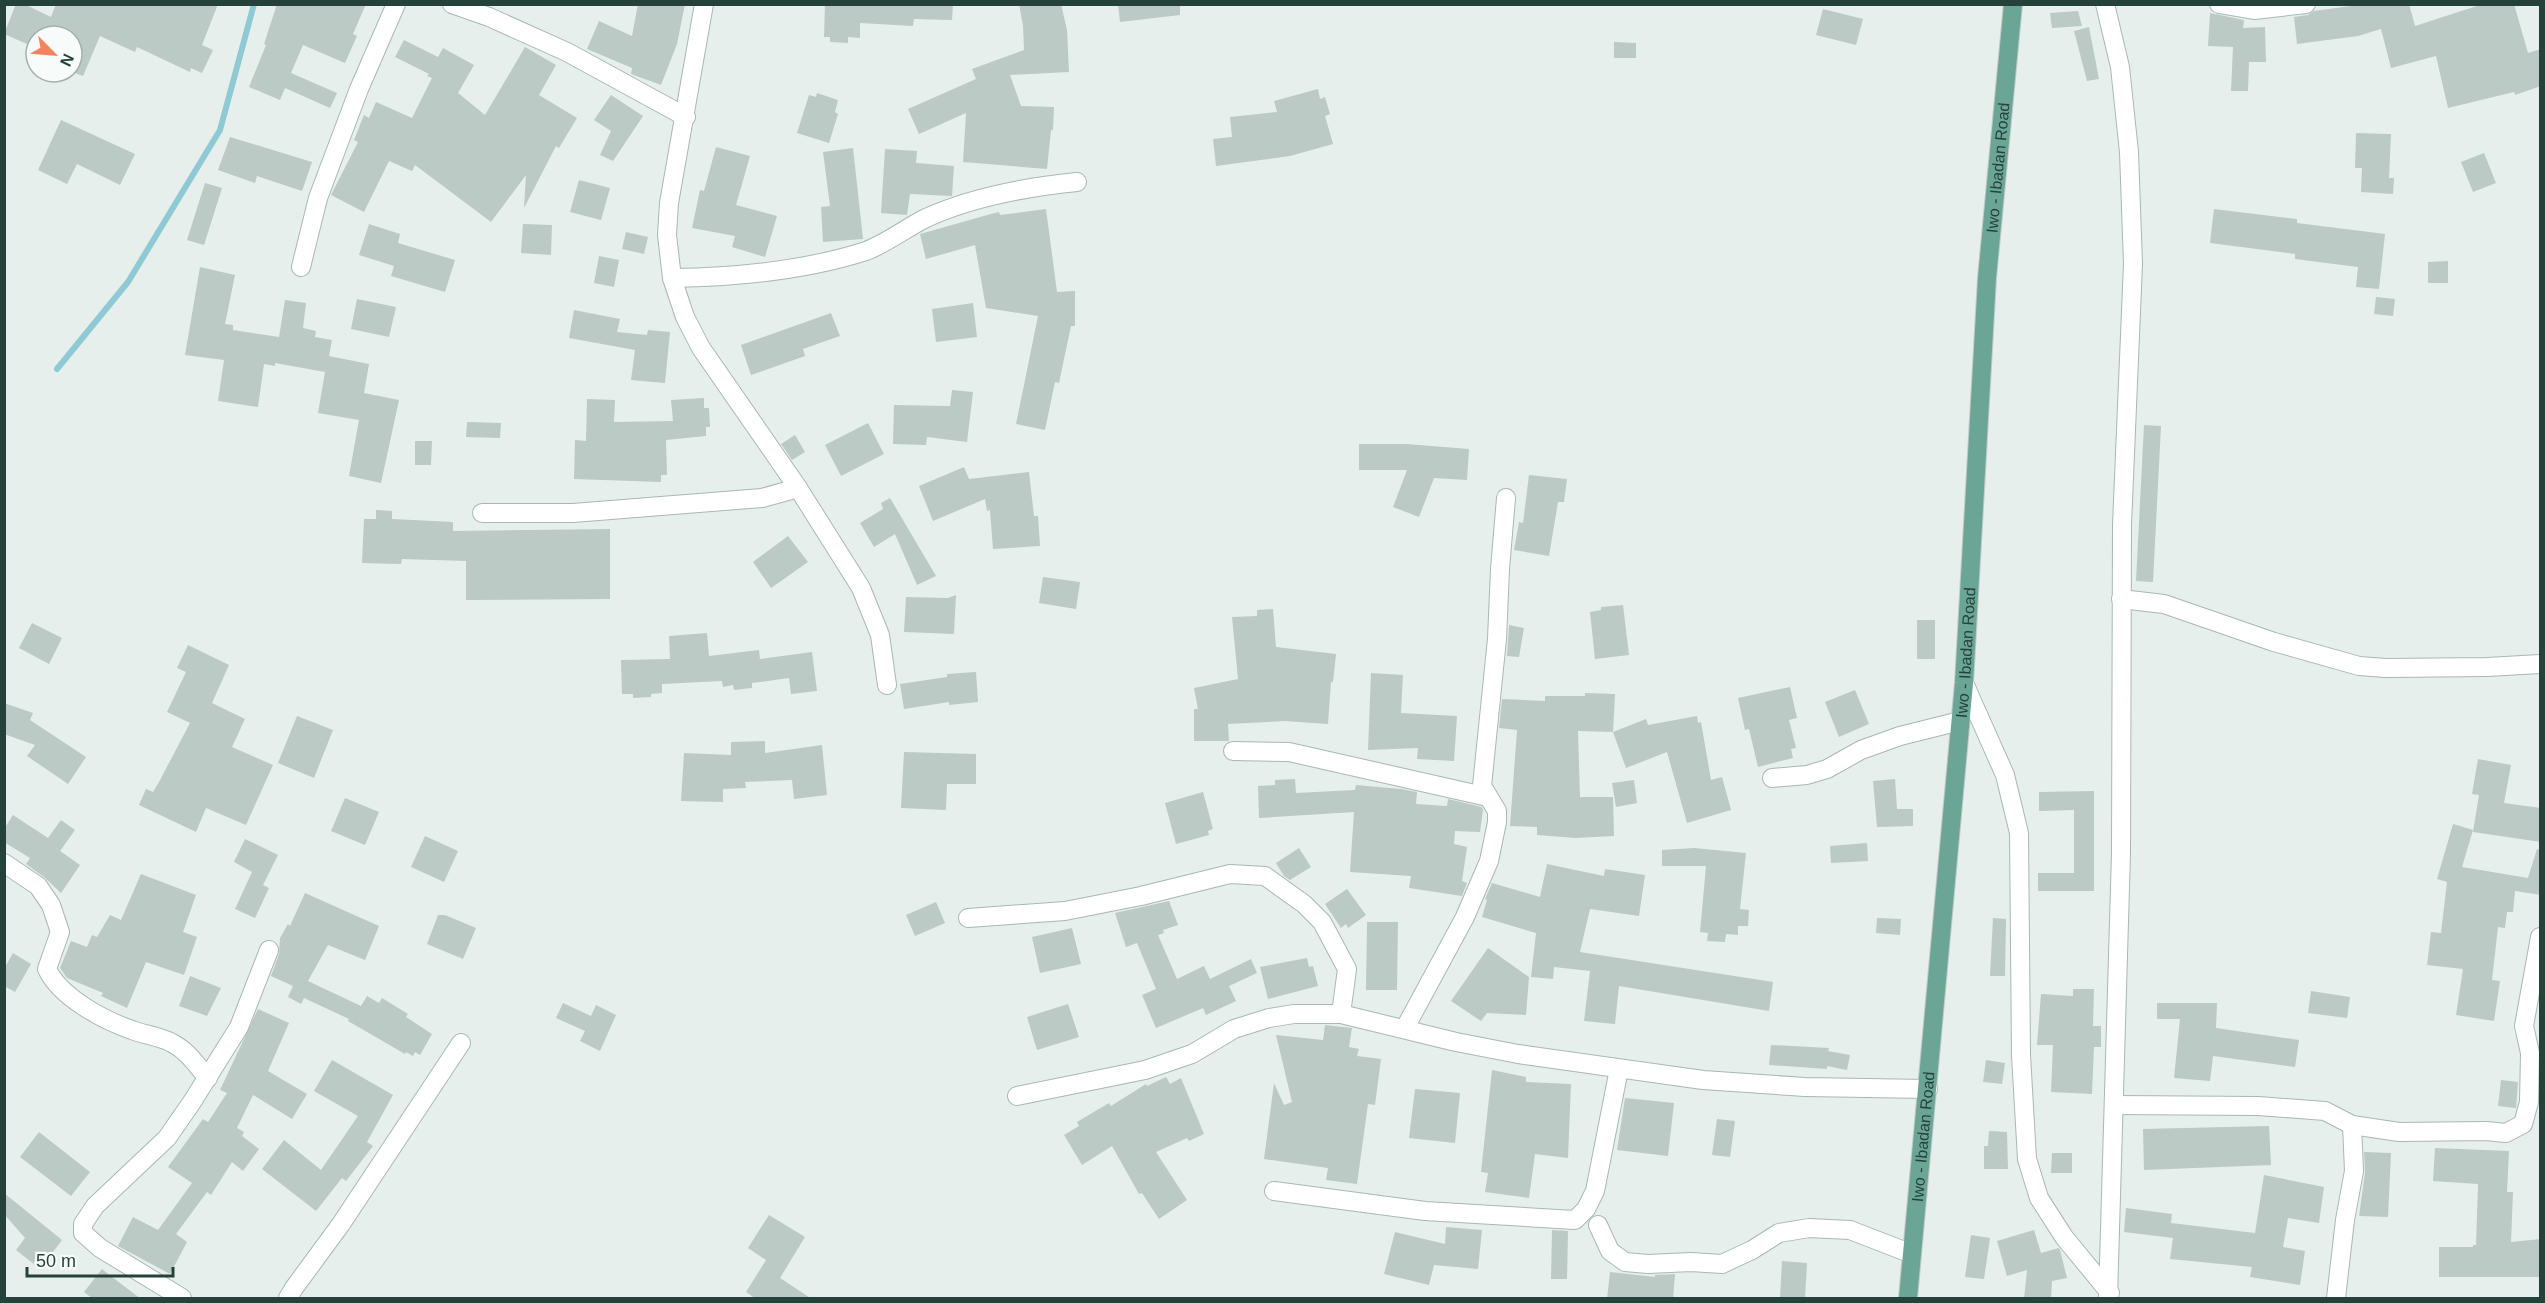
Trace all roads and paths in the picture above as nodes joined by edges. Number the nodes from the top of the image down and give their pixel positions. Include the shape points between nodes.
1 (396, 4) edge
2 (452, 4) edge
3 (704, 4) edge
4 (2013, 4) edge
5 (2105, 4) edge
6 (2218, 4) edge
7 (2306, 4) edge
8 (686, 117) junction
9 (1077, 182) dead end
10 (301, 267) dead end
11 (672, 278) junction
12 (798, 488) junction
13 (1506, 498) dead end
14 (482, 513) dead end
15 (2121, 599) junction
16 (2541, 664) edge
17 (1964, 683) junction
18 (887, 685) dead end
19 (1960, 721) junction
20 (1233, 751) dead end
21 (1772, 778) dead end
22 (1488, 796) junction
23 (4, 863) edge
24 (968, 918) dead end
25 (2541, 937) edge
26 (269, 950) dead end
27 (1341, 1014) junction
28 (1405, 1028) junction
29 (461, 1043) dead end
30 (1618, 1069) junction
31 (208, 1078) junction
32 (1928, 1089) junction
33 (1017, 1096) dead end
34 (2115, 1105) junction
35 (2352, 1125) junction
36 (1274, 1191) dead end
37 (1598, 1225) dead end
38 (1912, 1254) junction
39 (2111, 1296) edge
40 (182, 1299) edge
41 (288, 1299) edge
42 (1908, 1299) edge
43 (2336, 1299) edge

1 - 10 street via 358,89 318,198
2 - 8 street via 567,52
3 - 8 street
4 - 17 main road, Iwo - Ibadan Road via 1987,278
5 - 15 street via 2120,67 2129,152 2133,253
6 - 7 street via 2254,10
8 - 11 street via 669,203 667,235
9 - 11 street via 1022,190 947,210 869,250 819,264
11 - 12 street via 701,348
12 - 14 street via 762,498 703,503 573,513
12 - 18 street via 861,588 880,635
13 - 22 street via 1482,786
15 - 16 street via 2164,604 2359,666
15 - 34 street via 2121,853
17 - 19 main road, Iwo - Ibadan Road
17 - 39 street via 2005,775 2019,832 2021,1055 2027,1159 2039,1198
19 - 21 street via 1890,739 1807,776
19 - 32 main road, Iwo - Ibadan Road
20 - 22 street via 1289,752
22 - 28 street via 1497,811 1489,861 1465,917
23 - 31 street via 38,886 51,905 60,932 48,969 69,998 131,1030 172,1043 189,1053
24 - 27 street via 1065,911 1230,874 1265,876 1322,922 1347,969
25 - 35 street via 2524,1026 2530,1053 2529,1102 2523,1124 2506,1133 2398,1132
26 - 31 street via 239,1027
27 - 28 street
27 - 33 street via 1269,1018 1234,1029 1192,1054 1145,1070
28 - 30 street via 1456,1042
29 - 41 street
30 - 32 street via 1769,1085
30 - 36 street via 1594,1191 1586,1209 1575,1220 1425,1210
31 - 40 street via 167,1138 95,1206 83,1224 83,1233 100,1248
32 - 38 main road, Iwo - Ibadan Road
34 - 35 street via 2258,1106 2325,1111
34 - 39 street
35 - 43 street via 2354,1172
37 - 38 street via 1610,1251 1625,1262 1722,1264 1779,1233 1809,1228 1850,1230
38 - 42 main road, Iwo - Ibadan Road

